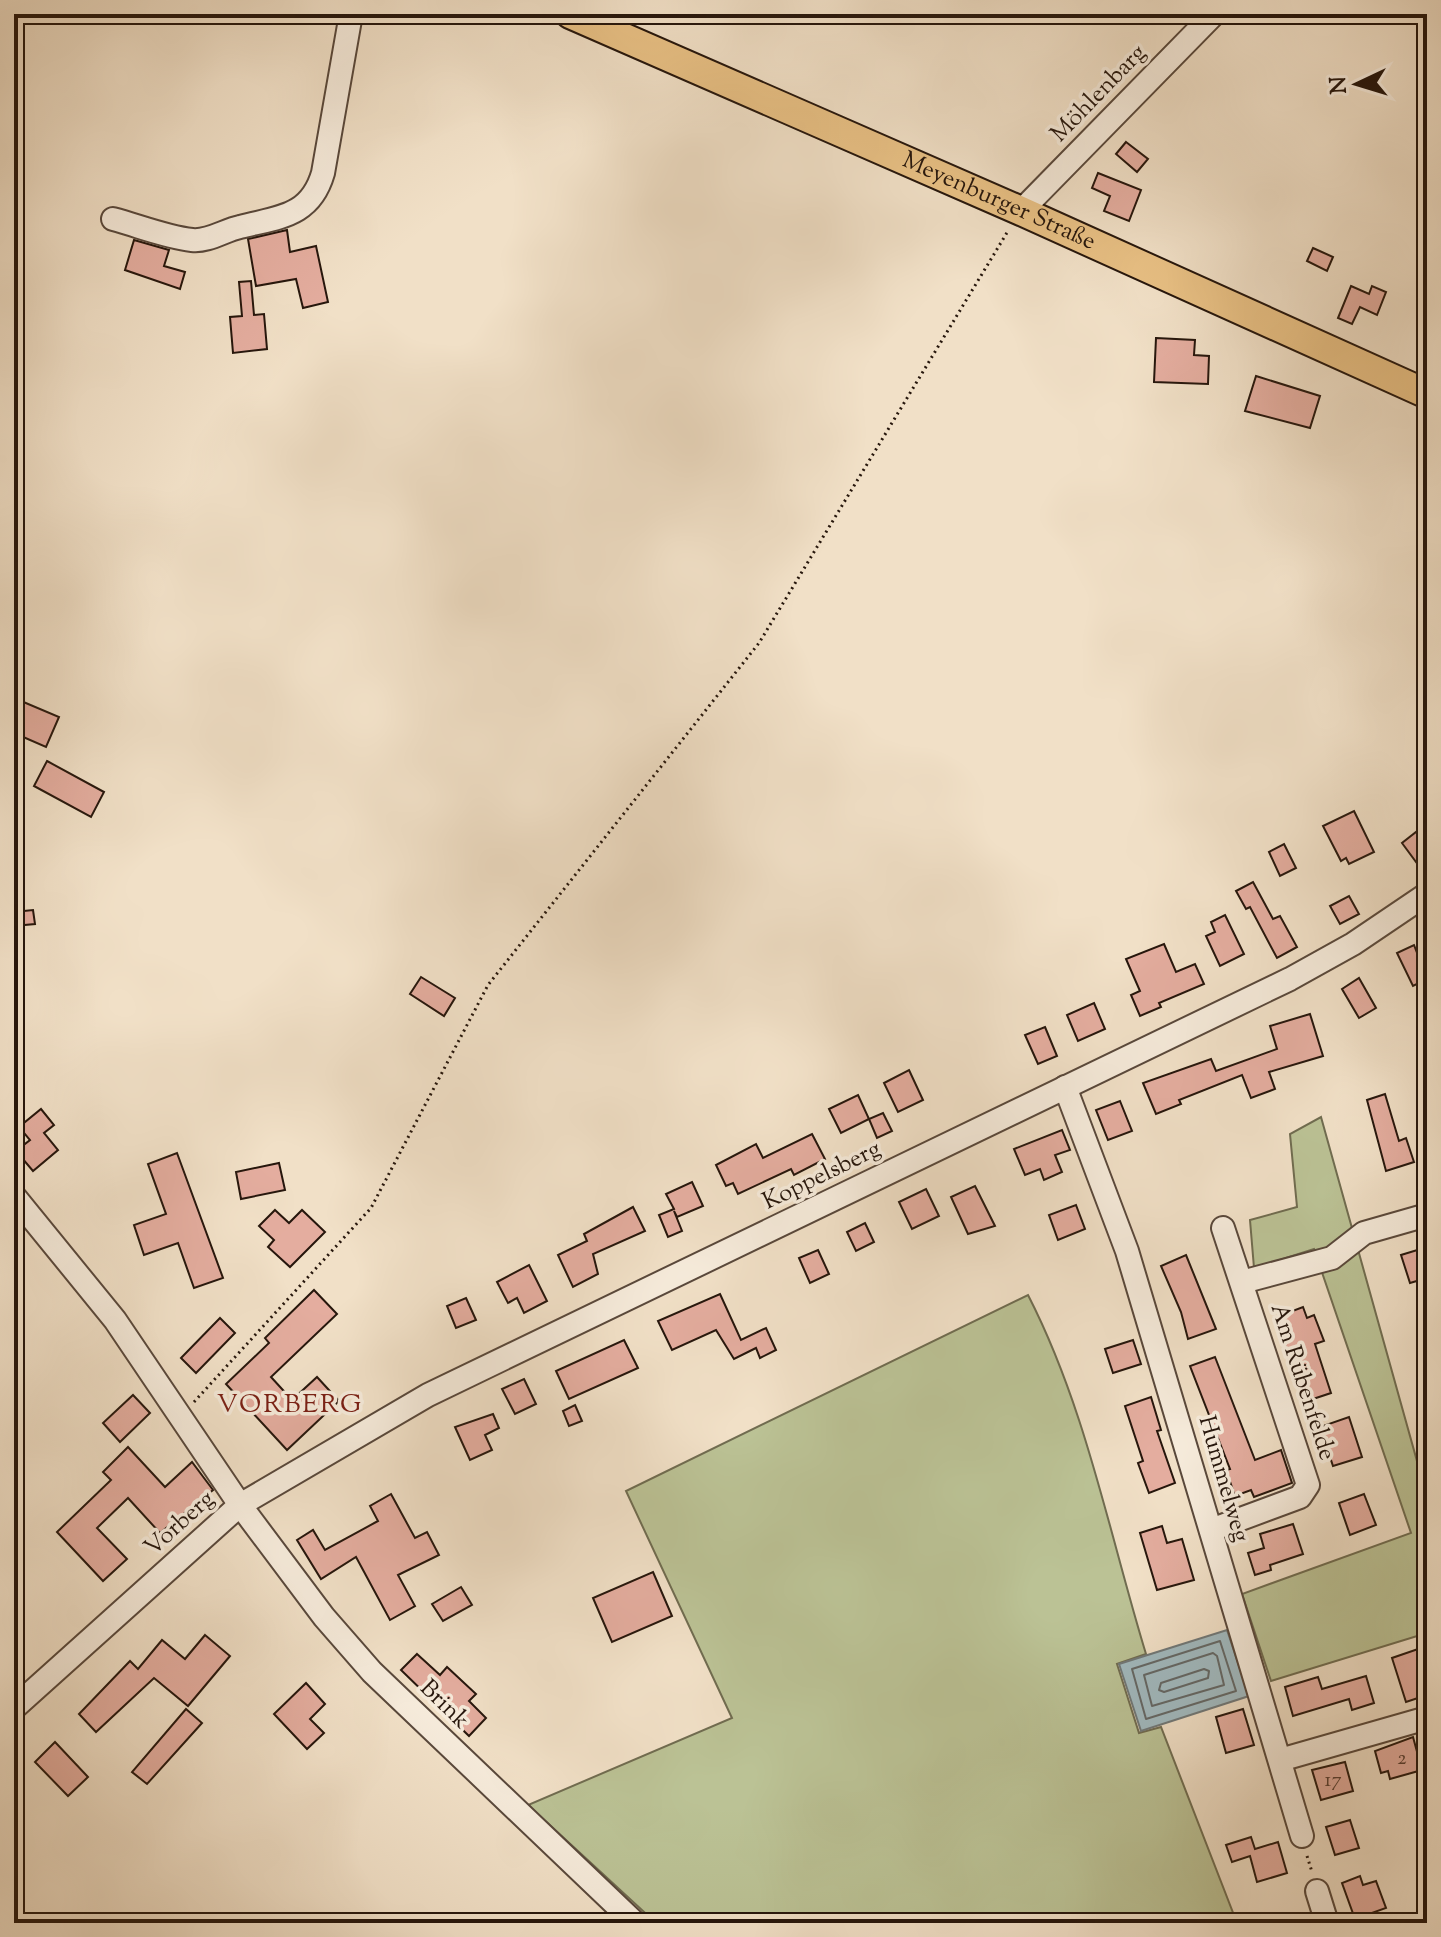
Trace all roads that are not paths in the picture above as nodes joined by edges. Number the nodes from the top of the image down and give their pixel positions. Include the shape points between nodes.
1 (351, 14) edge
2 (570, 14) edge
3 (1214, 14) edge
4 (1021, 211) junction
5 (113, 219) dead end
6 (1427, 394) edge
7 (1427, 894) edge
8 (1065, 1087) junction
9 (14, 1196) edge
10 (1427, 1215) edge
11 (1223, 1228) dead end
12 (1242, 1282) junction
13 (240, 1505) junction
14 (1211, 1530) junction
15 (14, 1708) edge
16 (1427, 1718) edge
17 (1280, 1760) junction
18 (1302, 1836) road end
19 (1317, 1891) road end
20 (635, 1923) edge
21 (1327, 1923) edge

1 - 5 street via 319,189 285,219 201,240
2 - 4 main road, Meyenburger Straße
3 - 4 street, Möhlenbarg
4 - 6 main road, Meyenburger Straße
7 - 8 street, Koppelsberg via 1290,979
8 - 13 street, Koppelsberg via 428,1395
8 - 14 street, Hummelweg via 1127,1251
9 - 13 street, Vorberg via 115,1320
10 - 12 street, Am Rübenfelde via 1364,1233 1332,1258
11 - 12 street, Am Rübenfelde
12 - 14 street, Am Rübenfelde via 1308,1485 1300,1497
13 - 15 street, Vorberg
13 - 20 street, Brink via 372,1672
14 - 17 street, Hummelweg
16 - 17 street
17 - 18 street, Hummelweg
19 - 21 street

